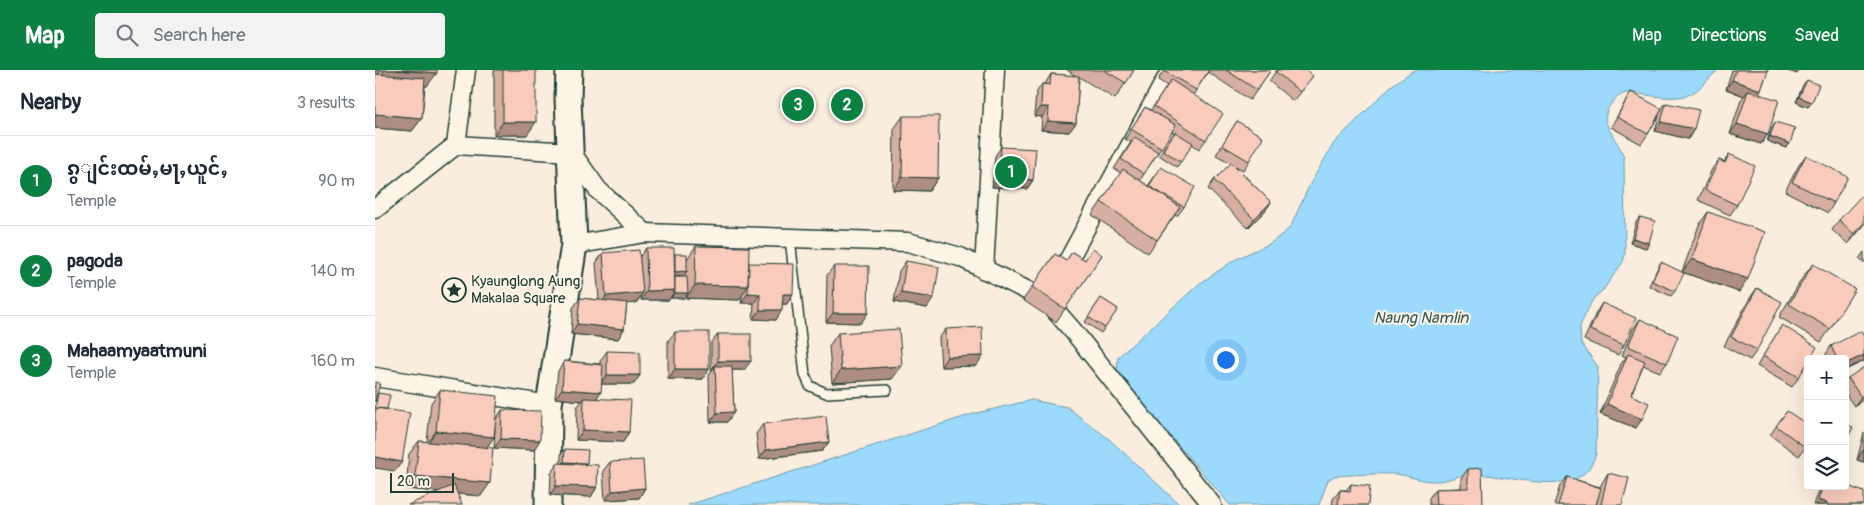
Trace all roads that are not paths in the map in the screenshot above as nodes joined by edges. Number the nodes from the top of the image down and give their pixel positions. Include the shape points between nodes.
1 (465, 70) edge
2 (569, 70) edge
3 (995, 70) edge
4 (1171, 70) edge
5 (456, 145) junction
6 (571, 152) junction
7 (375, 209) edge
8 (645, 233) junction
9 (790, 238) junction
10 (574, 245) junction
11 (984, 270) junction
12 (1046, 300) junction
13 (375, 377) edge
14 (887, 390) dead end
15 (549, 405) junction
16 (547, 505) edge
17 (1212, 505) edge

1 - 5 street
2 - 6 main road
3 - 11 street
4 - 12 street
5 - 6 street
5 - 7 street
6 - 8 street via 598,190
6 - 10 main road
8 - 9 street
8 - 10 street
9 - 11 street via 908,242 960,257
9 - 14 lane via 805,375 810,386 826,393
10 - 15 main road
11 - 12 street
12 - 17 street
13 - 15 street
15 - 16 main road

